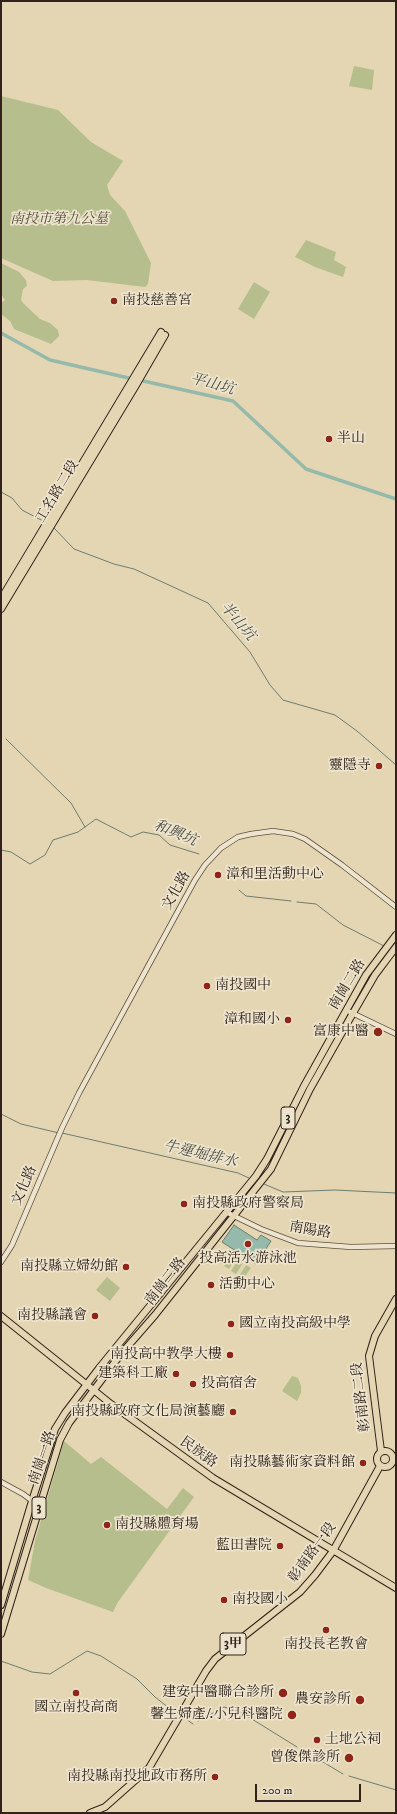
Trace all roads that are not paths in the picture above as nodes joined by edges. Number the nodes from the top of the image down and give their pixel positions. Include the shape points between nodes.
1 (163, 334) dead end
2 (132, 386) junction
3 (1, 599) edge
4 (1, 609) edge
5 (396, 908) edge
6 (396, 935) edge
7 (396, 947) edge
8 (350, 1012) junction
9 (396, 1034) edge
10 (322, 1062) junction
11 (226, 1212) junction
12 (232, 1217) junction
13 (396, 1246) edge
14 (1, 1262) edge
15 (396, 1298) edge
16 (1, 1316) edge
17 (86, 1384) junction
18 (94, 1390) junction
19 (381, 1451) junction
20 (380, 1466) junction
21 (1, 1482) edge
22 (32, 1501) junction
23 (39, 1506) junction
24 (359, 1506) joint
25 (333, 1551) junction
26 (396, 1588) edge
27 (1, 1605) edge
28 (1, 1634) edge
29 (90, 1813) edge

1 - 2 main road
2 - 3 main road, 工名路二段
2 - 4 main road, 工名路二段
5 - 14 street, 文化路 via 342,865 305,839 292,834 268,832 243,835 232,840 208,861 195,880 62,1128 12,1245
6 - 8 main road, 南崗二路 / 3 via 366,975
7 - 8 main road, 南崗二路 / 3
8 - 9 street
8 - 10 main road, 南崗二路 / 3
10 - 11 main road, 南崗二路 / 3 via 267,1159
10 - 12 main road, 南崗二路 / 3 via 276,1159 263,1180
11 - 12 street, 南陽路
11 - 17 main road, 南崗二路 / 3
12 - 13 street, 南陽路 via 298,1242 351,1247
12 - 18 main road, 南崗二路 / 3
15 - 19 main road, 彰南路二段 / 3甲 via 375,1336 369,1356
16 - 17 main road, 民族路
17 - 18 main road, 民族路
17 - 22 main road, 南崗一路 / 3 via 56,1429
18 - 23 main road, 南崗一路 / 3 via 69,1423 60,1440
18 - 25 main road, 民族路 via 165,1445 213,1478
19 - 20 main road, 彰南路二段 / 3甲 via 377,1458
19 - 20 main road, 彰南路二段 / 3甲 via 390,1452 393,1459 388,1466
20 - 24 main road, 彰南路二段 / 3甲
21 - 22 street
22 - 23 street
22 - 27 main road, 南崗一路 / 3
23 - 28 main road, 南崗一路 / 3
24 - 25 main road, 彰南路一段 / 3甲
25 - 26 main road, 民族路
25 - 29 main road, 彰南路一段 / 3甲 via 300,1592 210,1665 149,1768 105,1807

